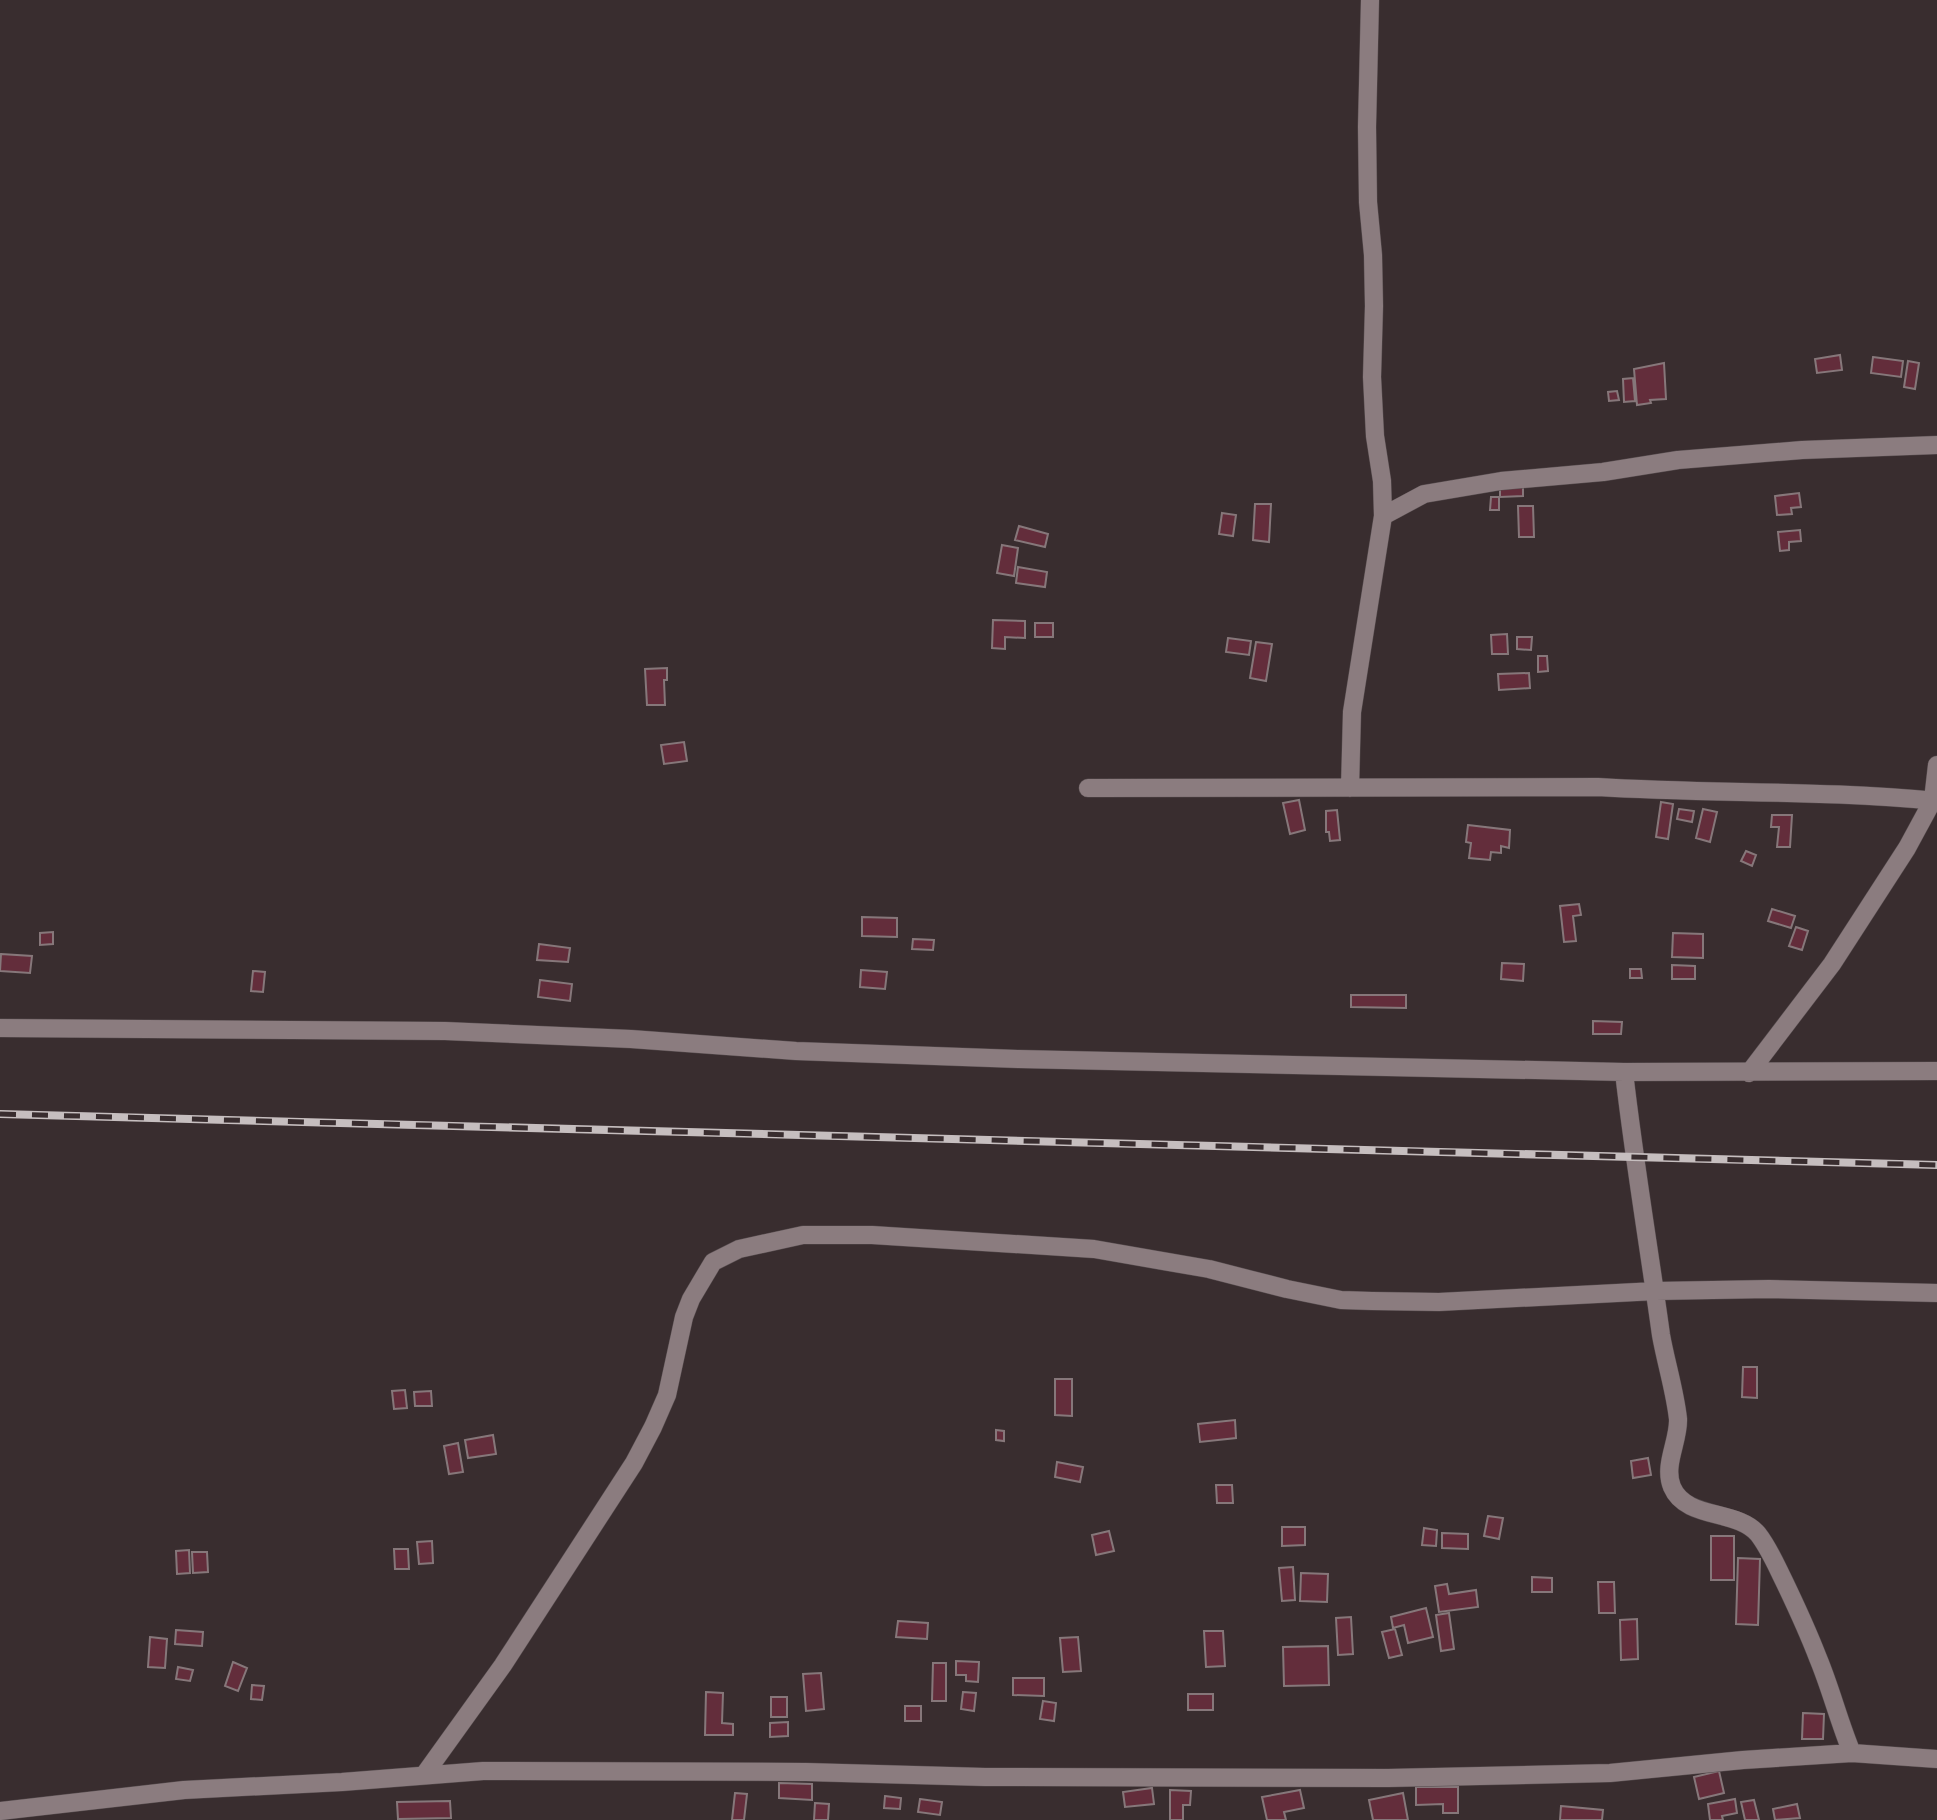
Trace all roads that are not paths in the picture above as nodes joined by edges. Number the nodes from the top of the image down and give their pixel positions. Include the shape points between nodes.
1 (1370, 0) edge
2 (1937, 445) edge
3 (1383, 516) junction
4 (1937, 765) edge
5 (1088, 788) dead end
6 (1350, 788) junction
7 (1935, 801) edge
8 (0, 1028) edge
9 (1937, 1071) edge
10 (1624, 1072) junction
11 (1749, 1073) junction
12 (1656, 1290) junction
13 (1937, 1293) edge
14 (1852, 1753) junction
15 (1937, 1759) edge
16 (424, 1775) junction
17 (0, 1811) edge

1 - 3 street via 1367,127 1372,377
2 - 3 street via 1678,460 1501,481 1424,494
3 - 6 street via 1352,712
4 - 7 street
5 - 6 street
6 - 7 street via 1780,791
7 - 11 street via 1832,964
8 - 10 street via 445,1031 1019,1059
9 - 11 street
10 - 11 street
10 - 12 street via 1633,1158
12 - 13 street
12 - 14 street via 1678,1422 1670,1463 1672,1488 1691,1506 1746,1524 1763,1541 1814,1648
12 - 16 street via 1439,1302 1341,1300 1209,1269 1094,1249 872,1235 803,1235 724,1255 713,1262 691,1299 667,1395 634,1463 503,1665
14 - 15 street
14 - 16 street via 1610,1773 1477,1777 484,1771
16 - 17 street via 184,1790

